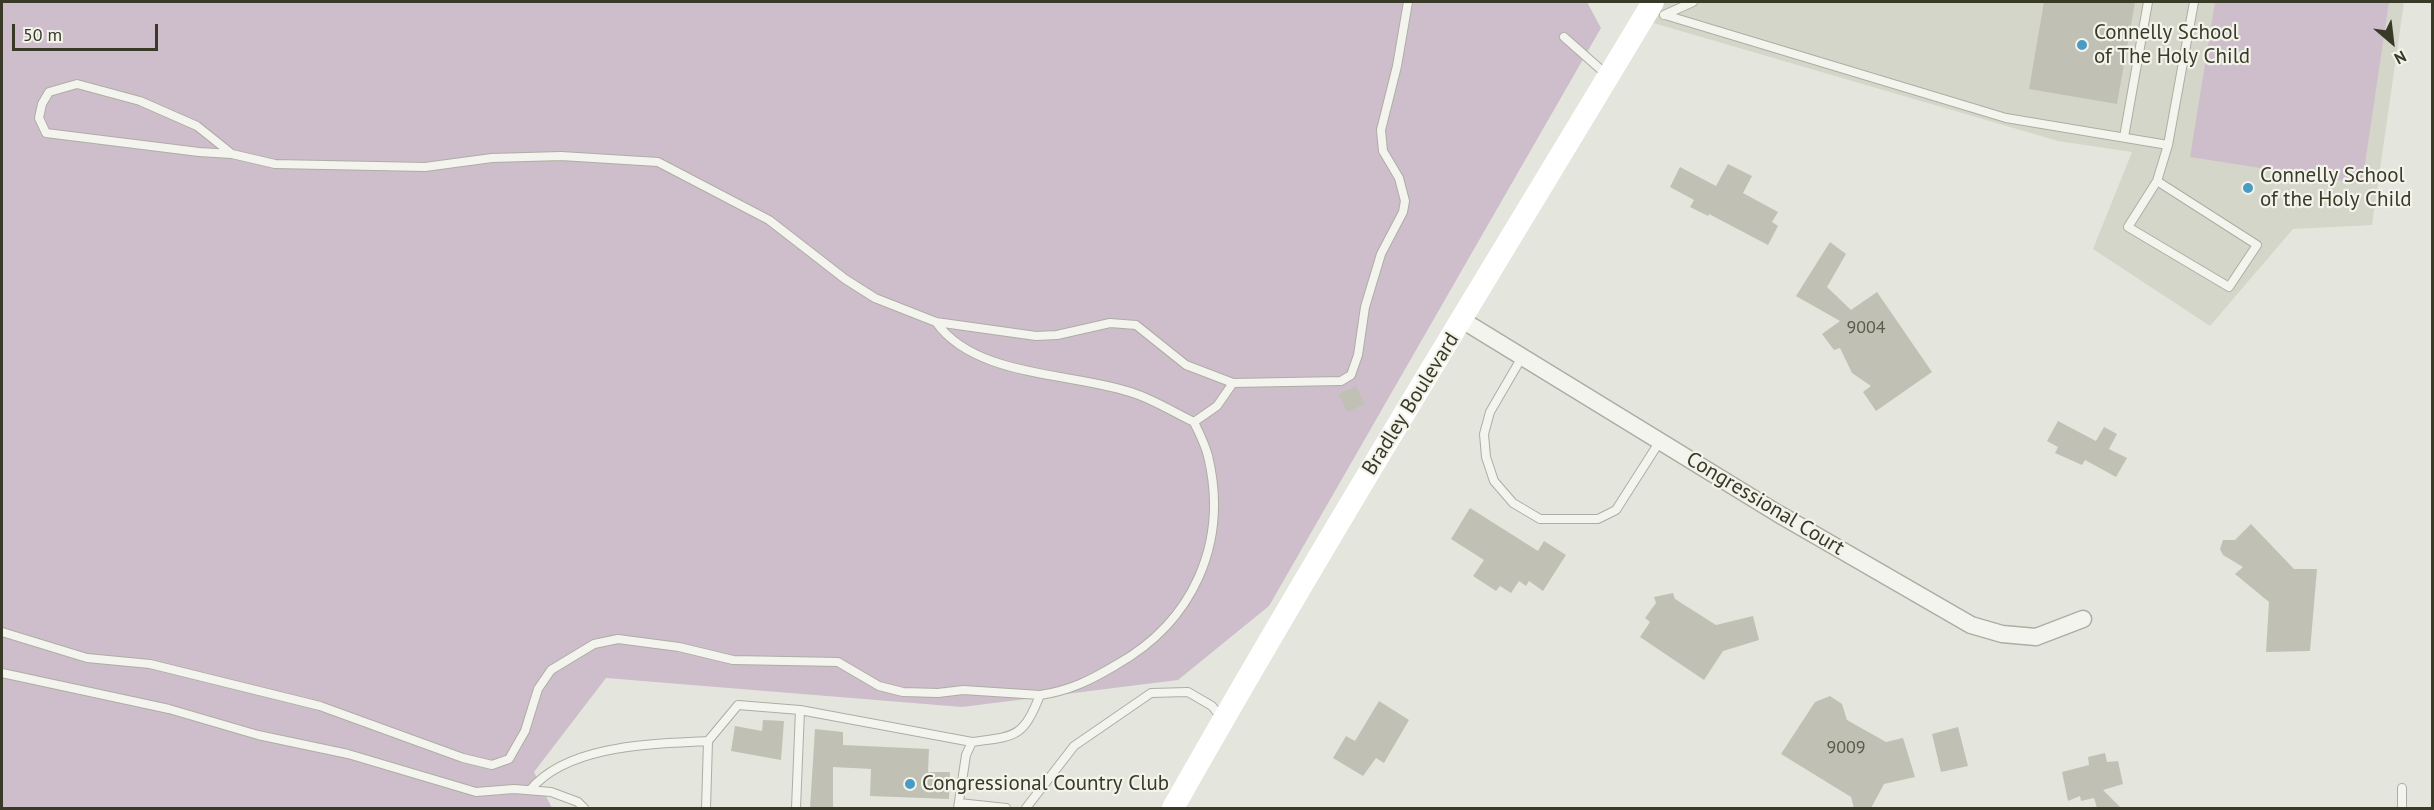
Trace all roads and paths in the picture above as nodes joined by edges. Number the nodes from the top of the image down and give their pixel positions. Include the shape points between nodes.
1 (1408, 2) edge
2 (1693, 2) edge
3 (2148, 2) edge
4 (2193, 2) edge
5 (1655, 10) edge
6 (1564, 37) dead end
7 (1610, 77) junction
8 (2124, 137) junction
9 (2168, 145) junction
10 (231, 154) junction
11 (2157, 182) junction
12 (1462, 320) junction
13 (936, 322) junction
14 (1522, 357) junction
15 (1233, 383) junction
16 (1194, 422) junction
17 (1660, 441) junction
18 (2083, 620) dead end
19 (2, 632) edge
20 (2, 673) edge
21 (1040, 695) junction
22 (800, 710) junction
23 (1223, 720) junction
24 (708, 741) junction
25 (972, 742) junction
26 (2402, 788) dead end
27 (530, 790) junction
28 (958, 806) edge
29 (584, 808) edge
30 (706, 808) edge
31 (796, 808) edge
32 (1006, 808) edge
33 (1026, 808) edge
34 (1173, 808) edge
35 (2402, 808) edge

1 - 15 lane via 1381,130 1383,151 1399,178 1405,201 1381,254 1351,375 1341,381
2 - 5 lane
3 - 8 lane
4 - 9 lane
5 - 7 main road, Bradley Boulevard
5 - 8 lane via 2006,118
6 - 7 lane
7 - 12 main road, Bradley Boulevard
8 - 9 lane
9 - 11 lane
10 - 10 lane via 197,126 130,98 77,84 50,92 42,104 39,118 46,133
10 - 13 lane via 275,164 383,168 561,156 658,162 769,220 844,279 875,298
11 - 11 lane via 2128,227 2229,287 2257,245
12 - 14 street, Congressional Court
12 - 23 main road, Bradley Boulevard
13 - 15 lane via 1036,336 1110,323 1136,325 1186,365
13 - 16 lane via 943,332 971,352 1005,364 1135,393
14 - 17 street, Congressional Court
14 - 17 lane via 1490,412 1484,434 1494,481 1513,503 1540,519 1598,519 1616,510
15 - 16 lane via 1217,406
16 - 21 lane via 1208,454 1213,490 1208,556 1192,594 1167,628 1135,655 1087,682 1063,692
17 - 18 street, Congressional Court via 1971,625 2002,634 2036,637
19 - 21 lane via 87,658 150,664 320,706 492,765 509,759 525,731 538,689 552,670 594,645 618,639 679,647 733,660 838,662 879,686 903,692 963,690
20 - 27 lane via 169,709 258,735 348,754 476,792
21 - 25 lane via 1023,729 1008,737
22 - 24 lane via 738,705
22 - 25 lane
22 - 31 lane
23 - 33 lane via 1212,706 1188,692 1151,693 1074,746
23 - 34 main road, Bradley Boulevard
24 - 27 lane via 654,744 579,757 538,780
24 - 30 lane
25 - 28 lane via 966,755
26 - 35 lane
27 - 29 lane via 567,797
28 - 32 lane

